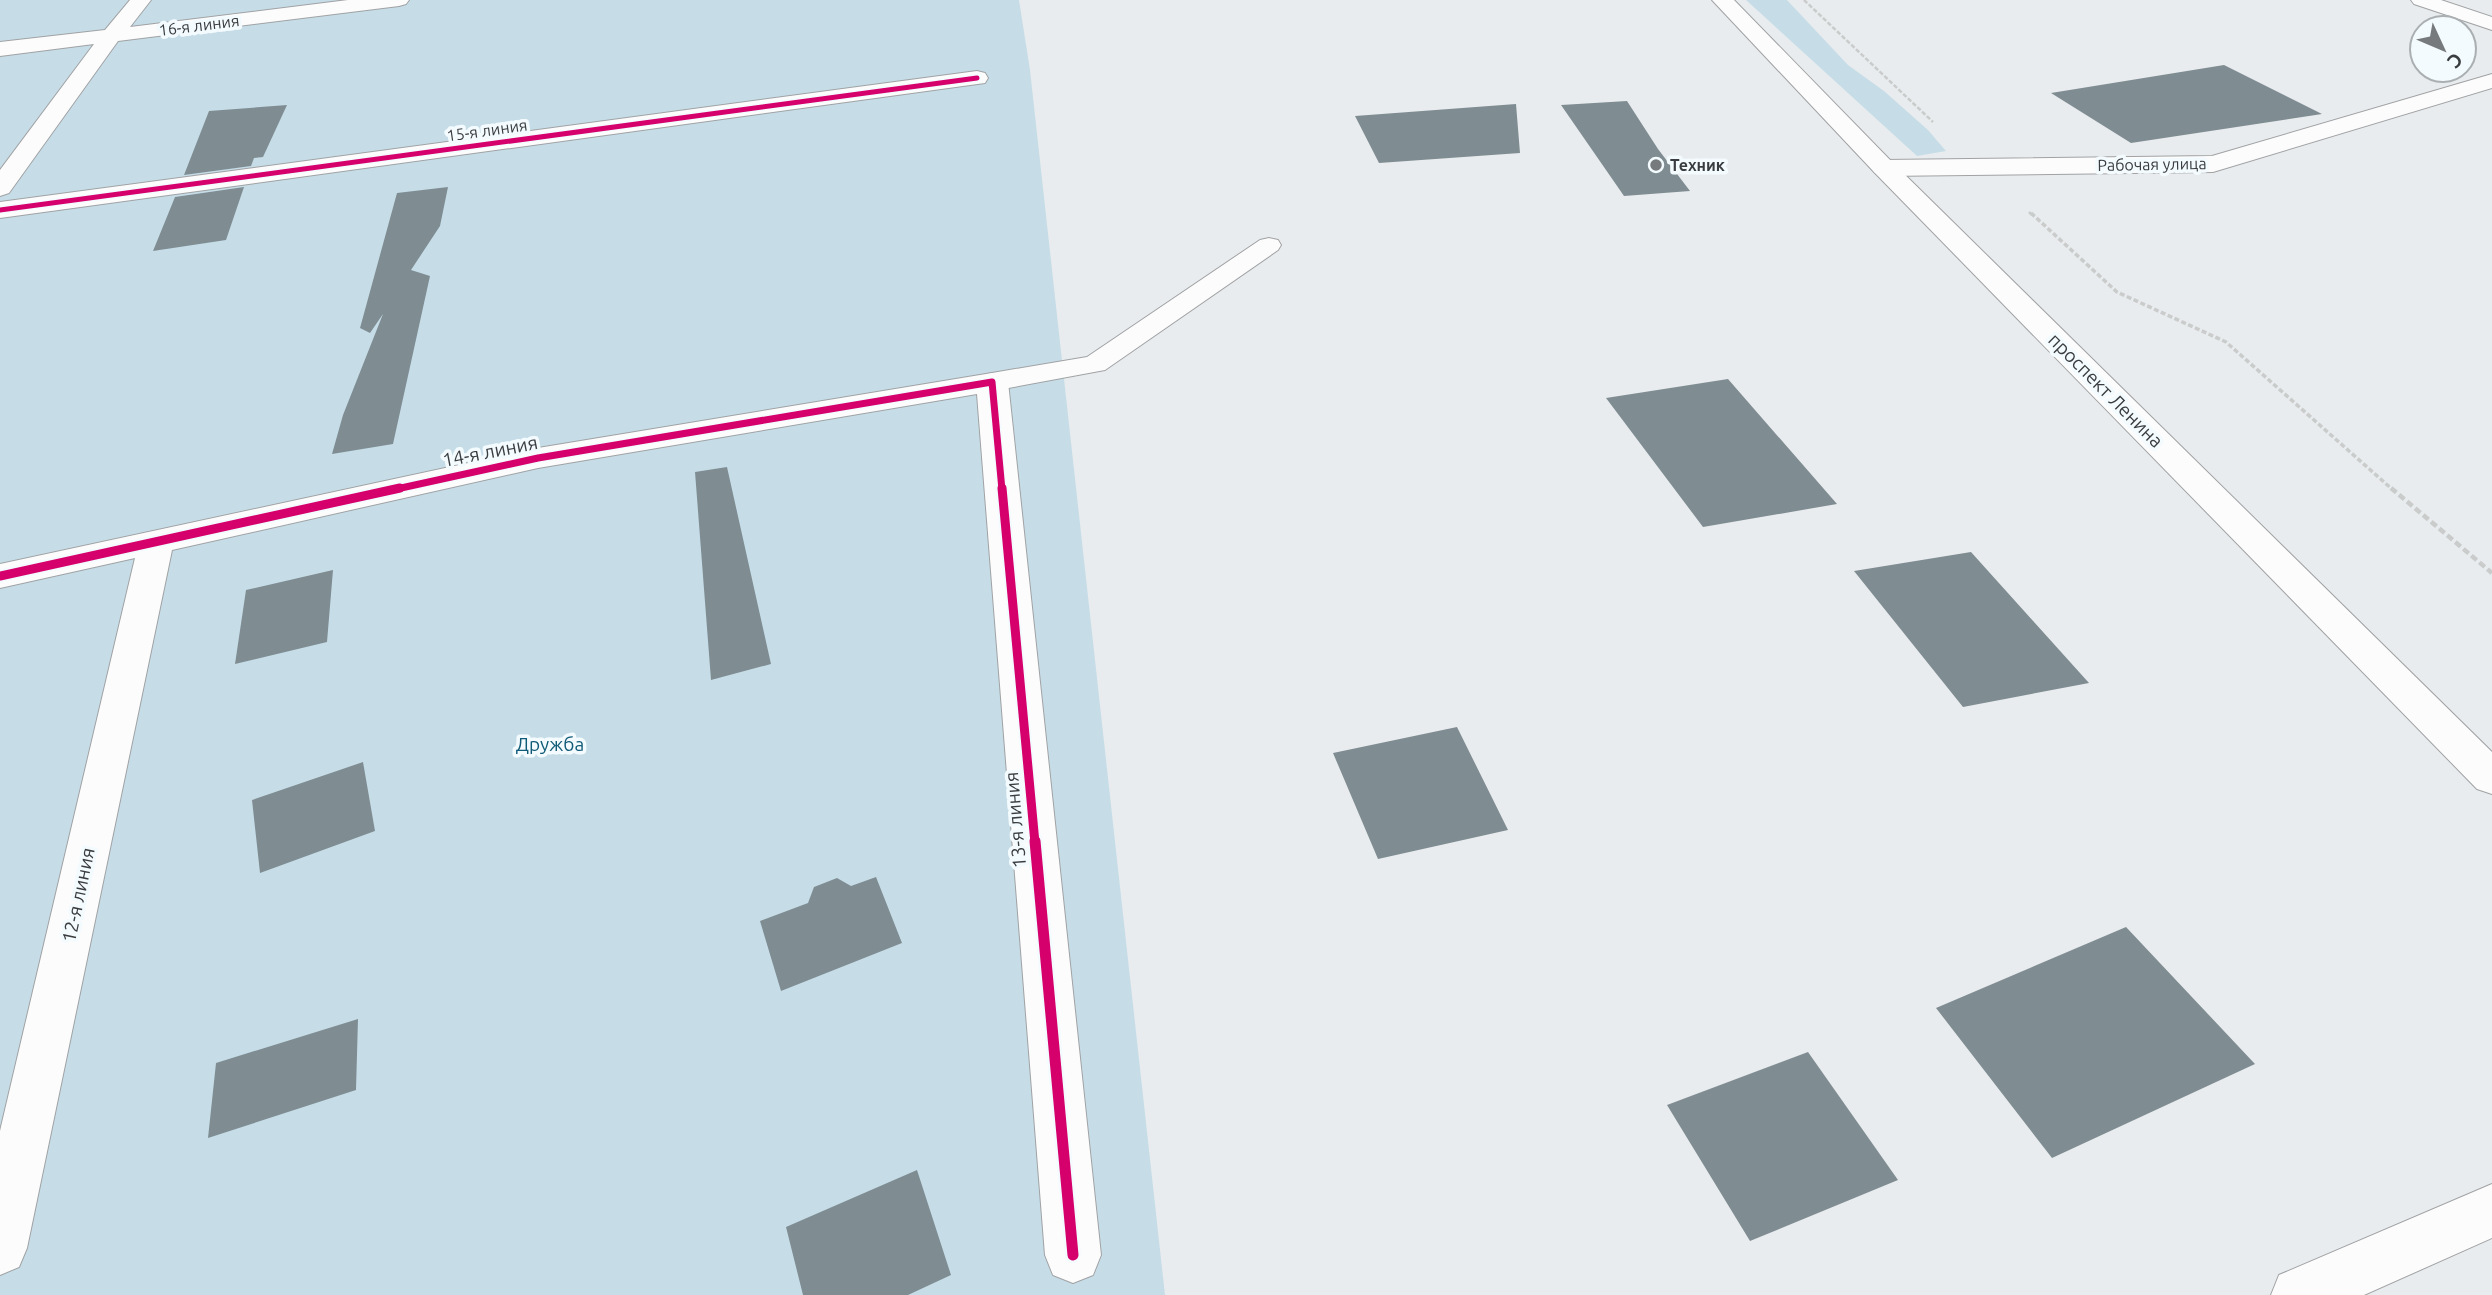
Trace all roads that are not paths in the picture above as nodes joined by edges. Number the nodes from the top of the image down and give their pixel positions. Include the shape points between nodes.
1 (141, 0) edge
2 (399, 0) edge
3 (1722, 0) edge
4 (2421, 0) edge
5 (2492, 24) edge
6 (111, 36) junction
7 (0, 49) edge
8 (977, 78) dead end
9 (2492, 81) edge
10 (1884, 168) junction
11 (0, 188) edge
12 (0, 210) edge
13 (1269, 245) dead end
14 (992, 382) junction
15 (156, 543) junction
16 (0, 576) edge
17 (2492, 778) edge
18 (2492, 1212) edge
19 (0, 1248) edge
20 (1073, 1255) dead end
21 (2299, 1295) edge

1 - 6 street
2 - 6 street, 16-я линия
3 - 10 street, проспект Ленина
4 - 5 street
6 - 7 street, 16-я линия
6 - 11 street
8 - 12 street, 15-я линия
9 - 10 street, Рабочая улица via 2213,164
10 - 17 street, проспект Ленина
13 - 14 lane via 1096,364
14 - 15 street, 14-я линия via 538,458
14 - 20 street, 13-я линия
15 - 16 street, 14-я линия
15 - 19 street, 12-я линия
18 - 21 street

